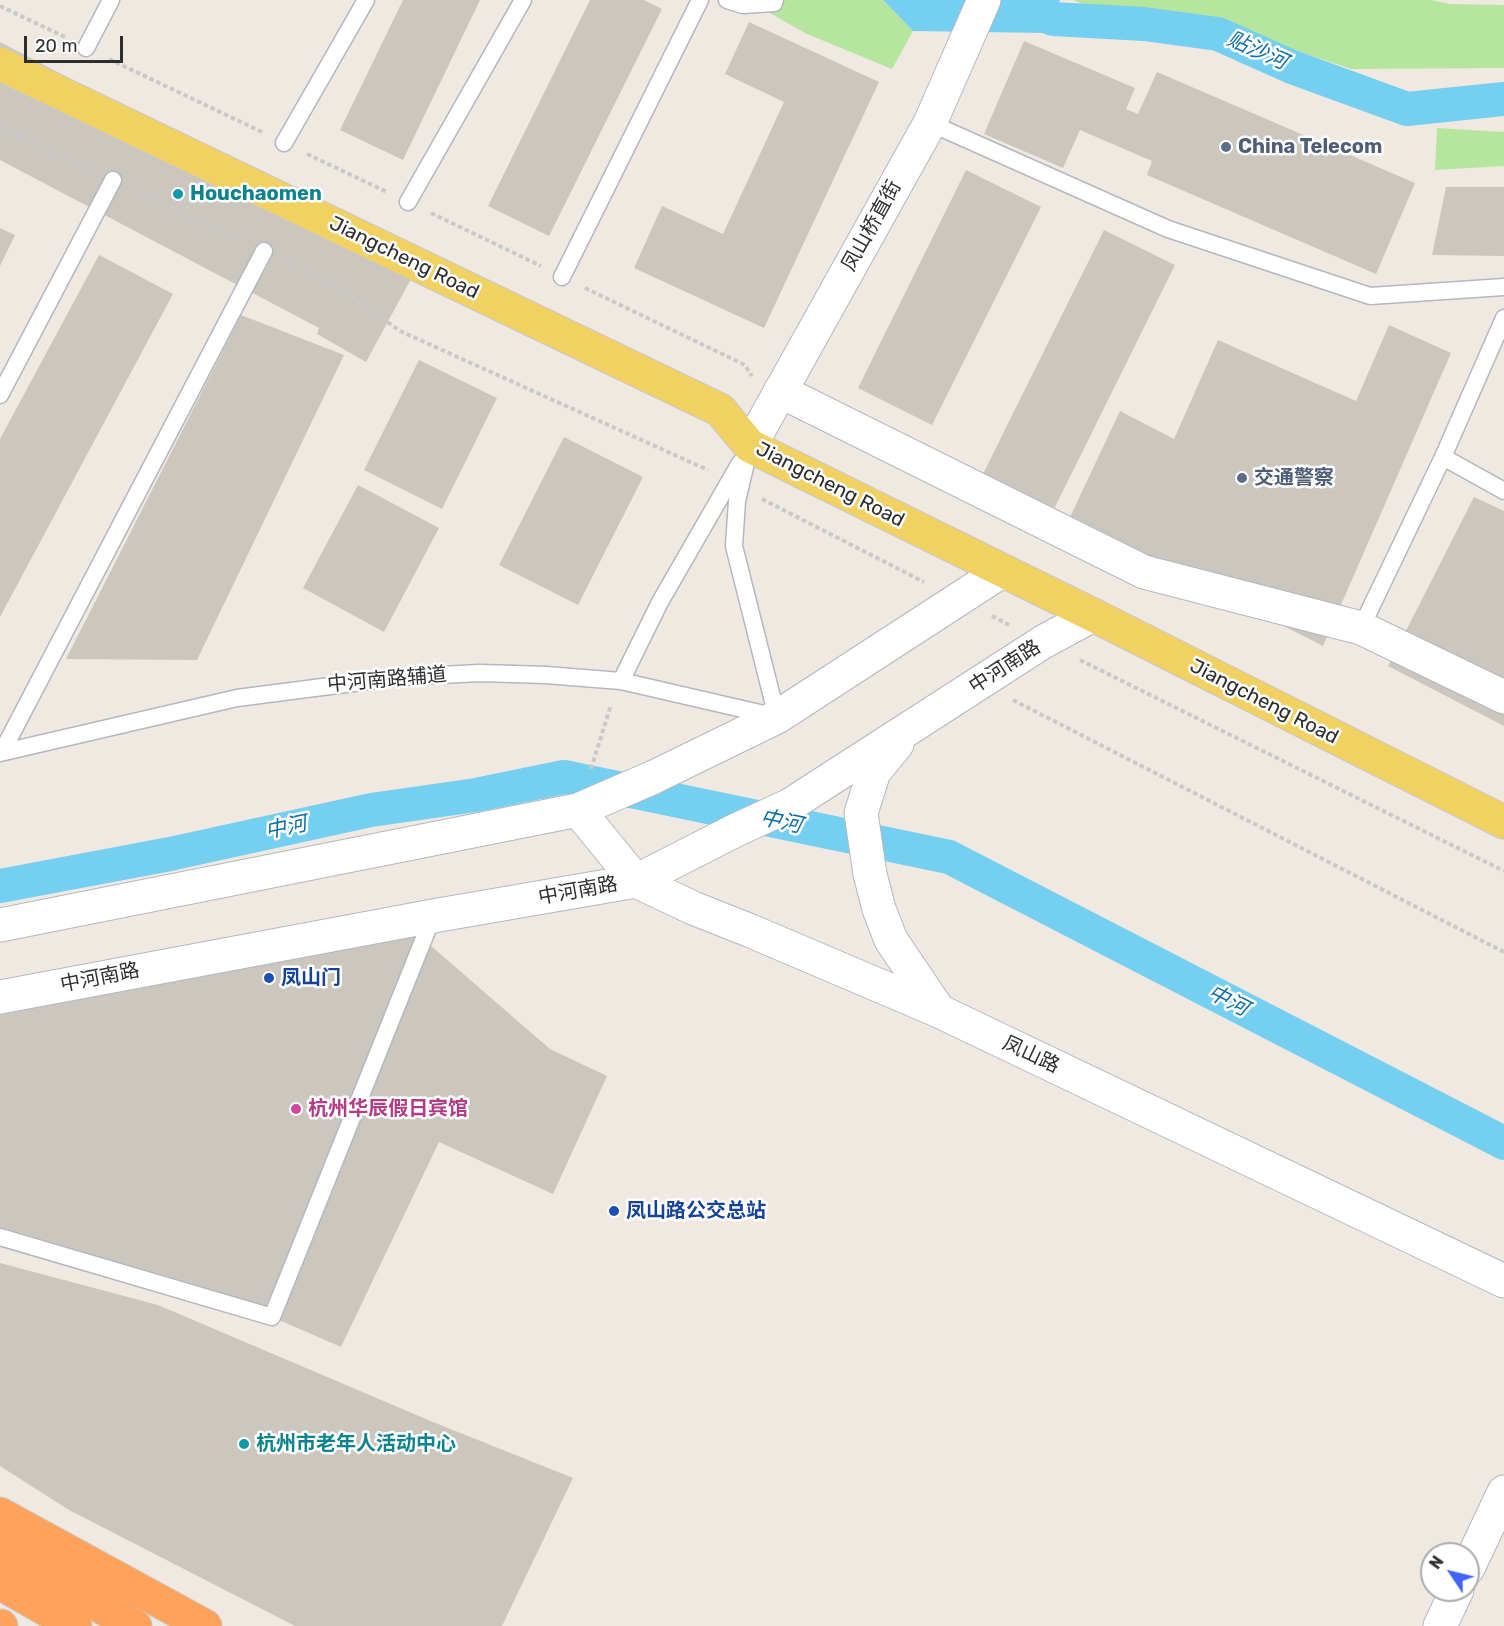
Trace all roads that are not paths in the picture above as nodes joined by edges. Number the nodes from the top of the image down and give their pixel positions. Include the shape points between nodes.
1 (111, 0) edge
2 (366, 0) edge
3 (523, 0) edge
4 (700, 0) edge
5 (727, 0) edge
6 (775, 0) edge
7 (984, 0) edge
8 (86, 48) dead end
9 (0, 64) edge
10 (930, 123) junction
11 (284, 143) dead end
12 (113, 180) dead end
13 (408, 202) dead end
14 (264, 251) dead end
15 (562, 277) dead end
16 (1504, 287) edge
17 (1504, 318) edge
18 (780, 391) junction
19 (0, 395) edge
20 (750, 446) junction
21 (1443, 457) junction
22 (1504, 491) edge
23 (1002, 571) junction
24 (1093, 615) junction
25 (1361, 628) junction
26 (621, 681) junction
27 (1504, 697) edge
28 (777, 717) junction
29 (911, 726) junction
30 (1, 753) edge
31 (587, 796) junction
32 (1504, 822) edge
33 (636, 881) junction
34 (433, 916) junction
35 (0, 925) edge
36 (0, 997) edge
37 (939, 1011) junction
38 (0, 1238) edge
39 (1504, 1281) edge
40 (1504, 1492) edge
41 (0, 1514) edge
42 (1480, 1543) edge
43 (0, 1550) edge
44 (0, 1583) edge
45 (1451, 1602) edge
46 (75, 1626) edge
47 (135, 1626) edge
48 (206, 1626) edge
49 (1440, 1626) edge

1 - 8 lane
2 - 11 lane
3 - 13 lane
4 - 15 lane
5 - 6 lane via 742,5
7 - 10 street, 凤山桥直街
9 - 20 main road, Jiangcheng Road via 720,410
10 - 16 lane via 1168,229 1370,296
10 - 18 street, 凤山桥直街
12 - 19 lane
14 - 30 lane
17 - 21 lane
18 - 20 street, 凤山桥直街
18 - 25 street via 1144,572
20 - 23 main road, Jiangcheng Road
20 - 26 lane via 660,602
20 - 28 lane via 736,501 734,546
21 - 22 lane
21 - 25 lane
23 - 24 main road, Jiangcheng Road
23 - 28 street
24 - 29 street, 中河南路
24 - 32 main road, Jiangcheng Road
25 - 27 street
26 - 28 lane, 中河南路辅道
26 - 30 lane, 中河南路辅道 via 480,673 400,677 237,698
28 - 31 street via 654,777
29 - 33 street, 中河南路 via 790,805
29 - 37 street via 874,772 861,813 870,874 891,940
31 - 33 street, 凤山路
31 - 35 street
33 - 34 street, 中河南路
33 - 37 street, 凤山路
34 - 36 street, 中河南路
34 - 38 lane via 272,1317
37 - 39 street, 凤山路
40 - 42 street
41 - 48 highway
43 - 47 highway
44 - 46 highway
45 - 49 street

